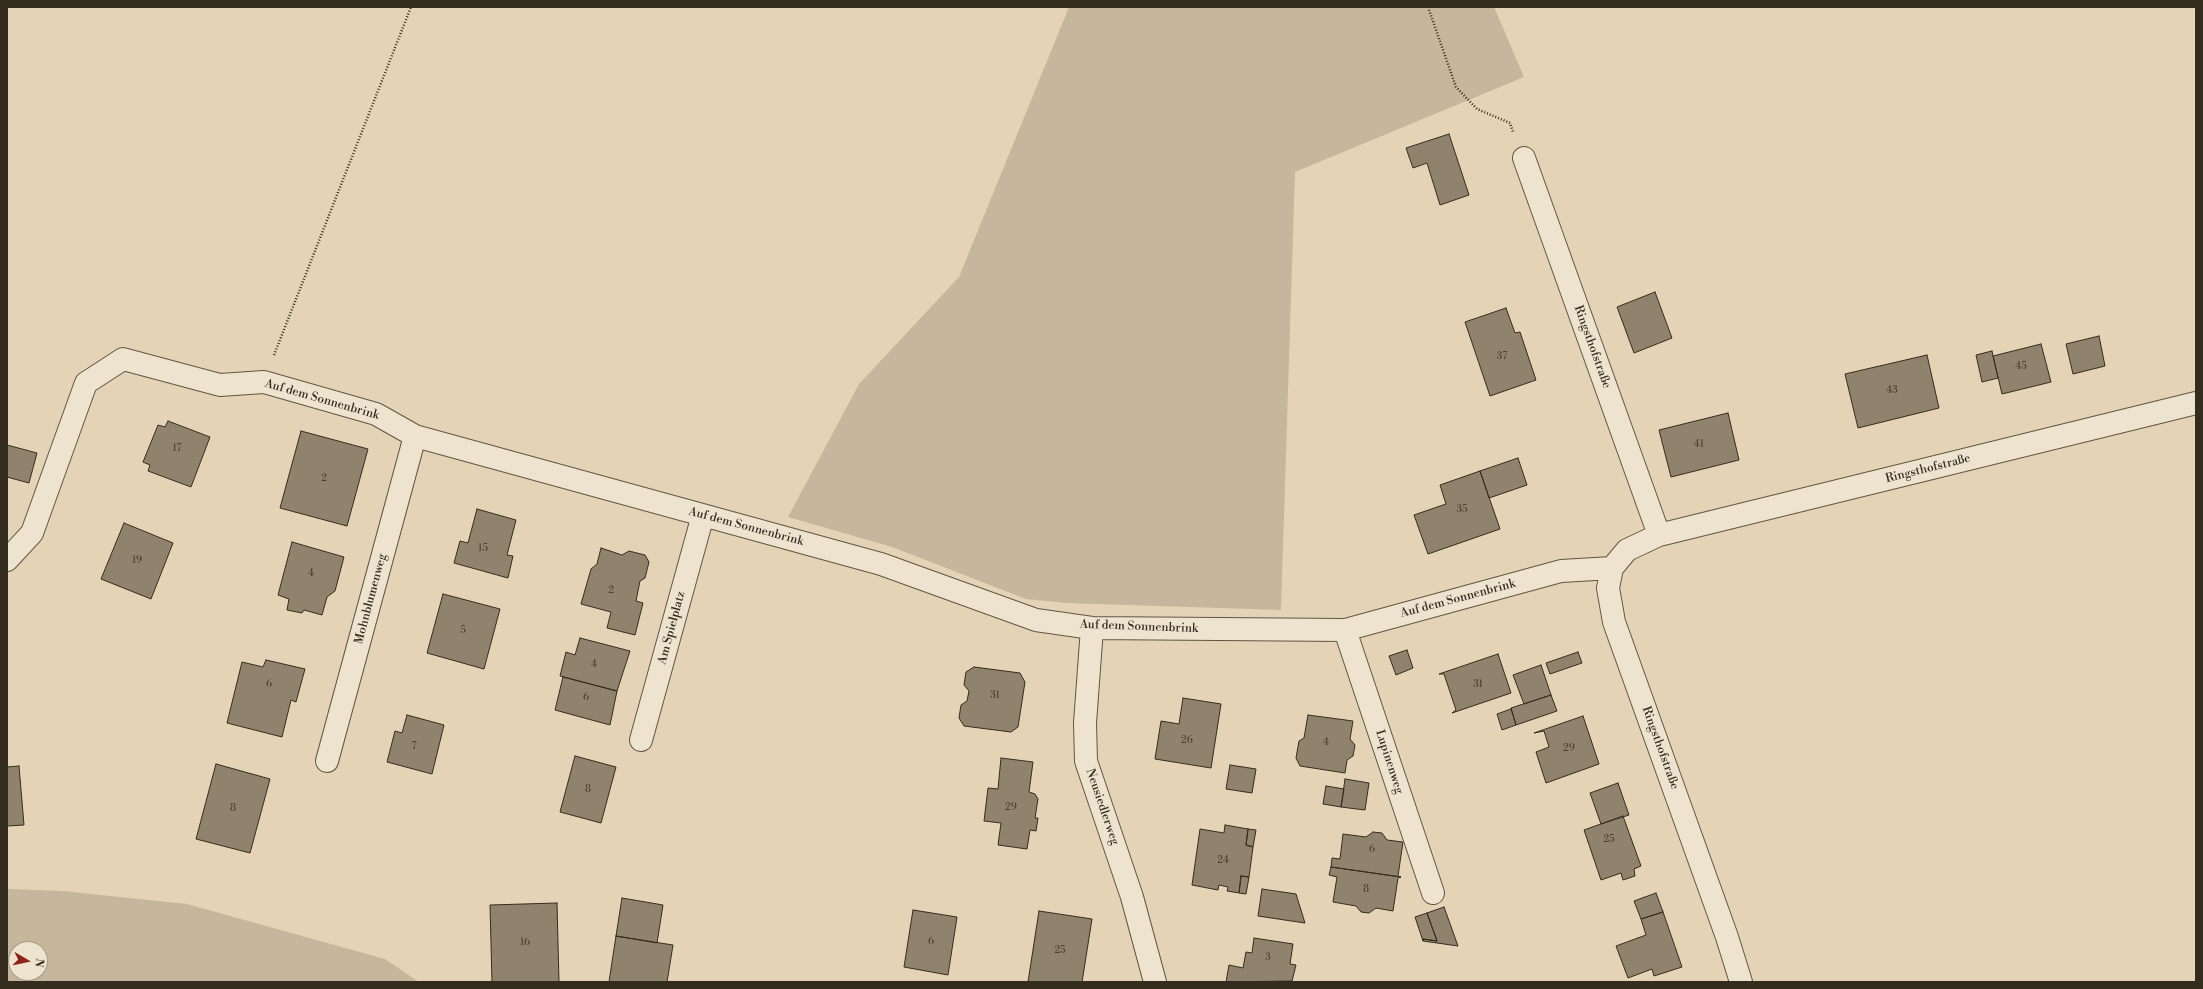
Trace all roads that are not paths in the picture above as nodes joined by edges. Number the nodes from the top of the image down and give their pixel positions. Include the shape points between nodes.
1 (1524, 158) road end
2 (2196, 404) edge
3 (415, 436) junction
4 (703, 515) junction
5 (1659, 535) junction
6 (7, 560) edge
7 (1612, 568) junction
8 (1092, 628) junction
9 (1345, 630) junction
10 (641, 740) dead end
11 (327, 761) dead end
12 (1433, 893) dead end
13 (1155, 982) edge
14 (1741, 982) edge

1 - 5 street, Ringsthofstraße
2 - 5 street, Ringsthofstraße
3 - 4 street, Auf dem Sonnenbrink
3 - 6 street, Auf dem Sonnenbrink via 376,414 264,382 220,385 123,359 86,383 32,533
3 - 11 street, Mohnblumenweg
4 - 8 street, Auf dem Sonnenbrink via 881,564 1036,620
4 - 10 street, Am Spielplatz
5 - 7 street, Ringsthofstraße via 1627,550
7 - 9 street, Auf dem Sonnenbrink via 1561,571
7 - 14 street, Ringsthofstraße via 1608,588 1614,622 1728,937
8 - 9 street, Auf dem Sonnenbrink
8 - 13 street, Neusiedlerweg via 1085,723 1086,761 1132,898
9 - 12 street, Lupinenweg

